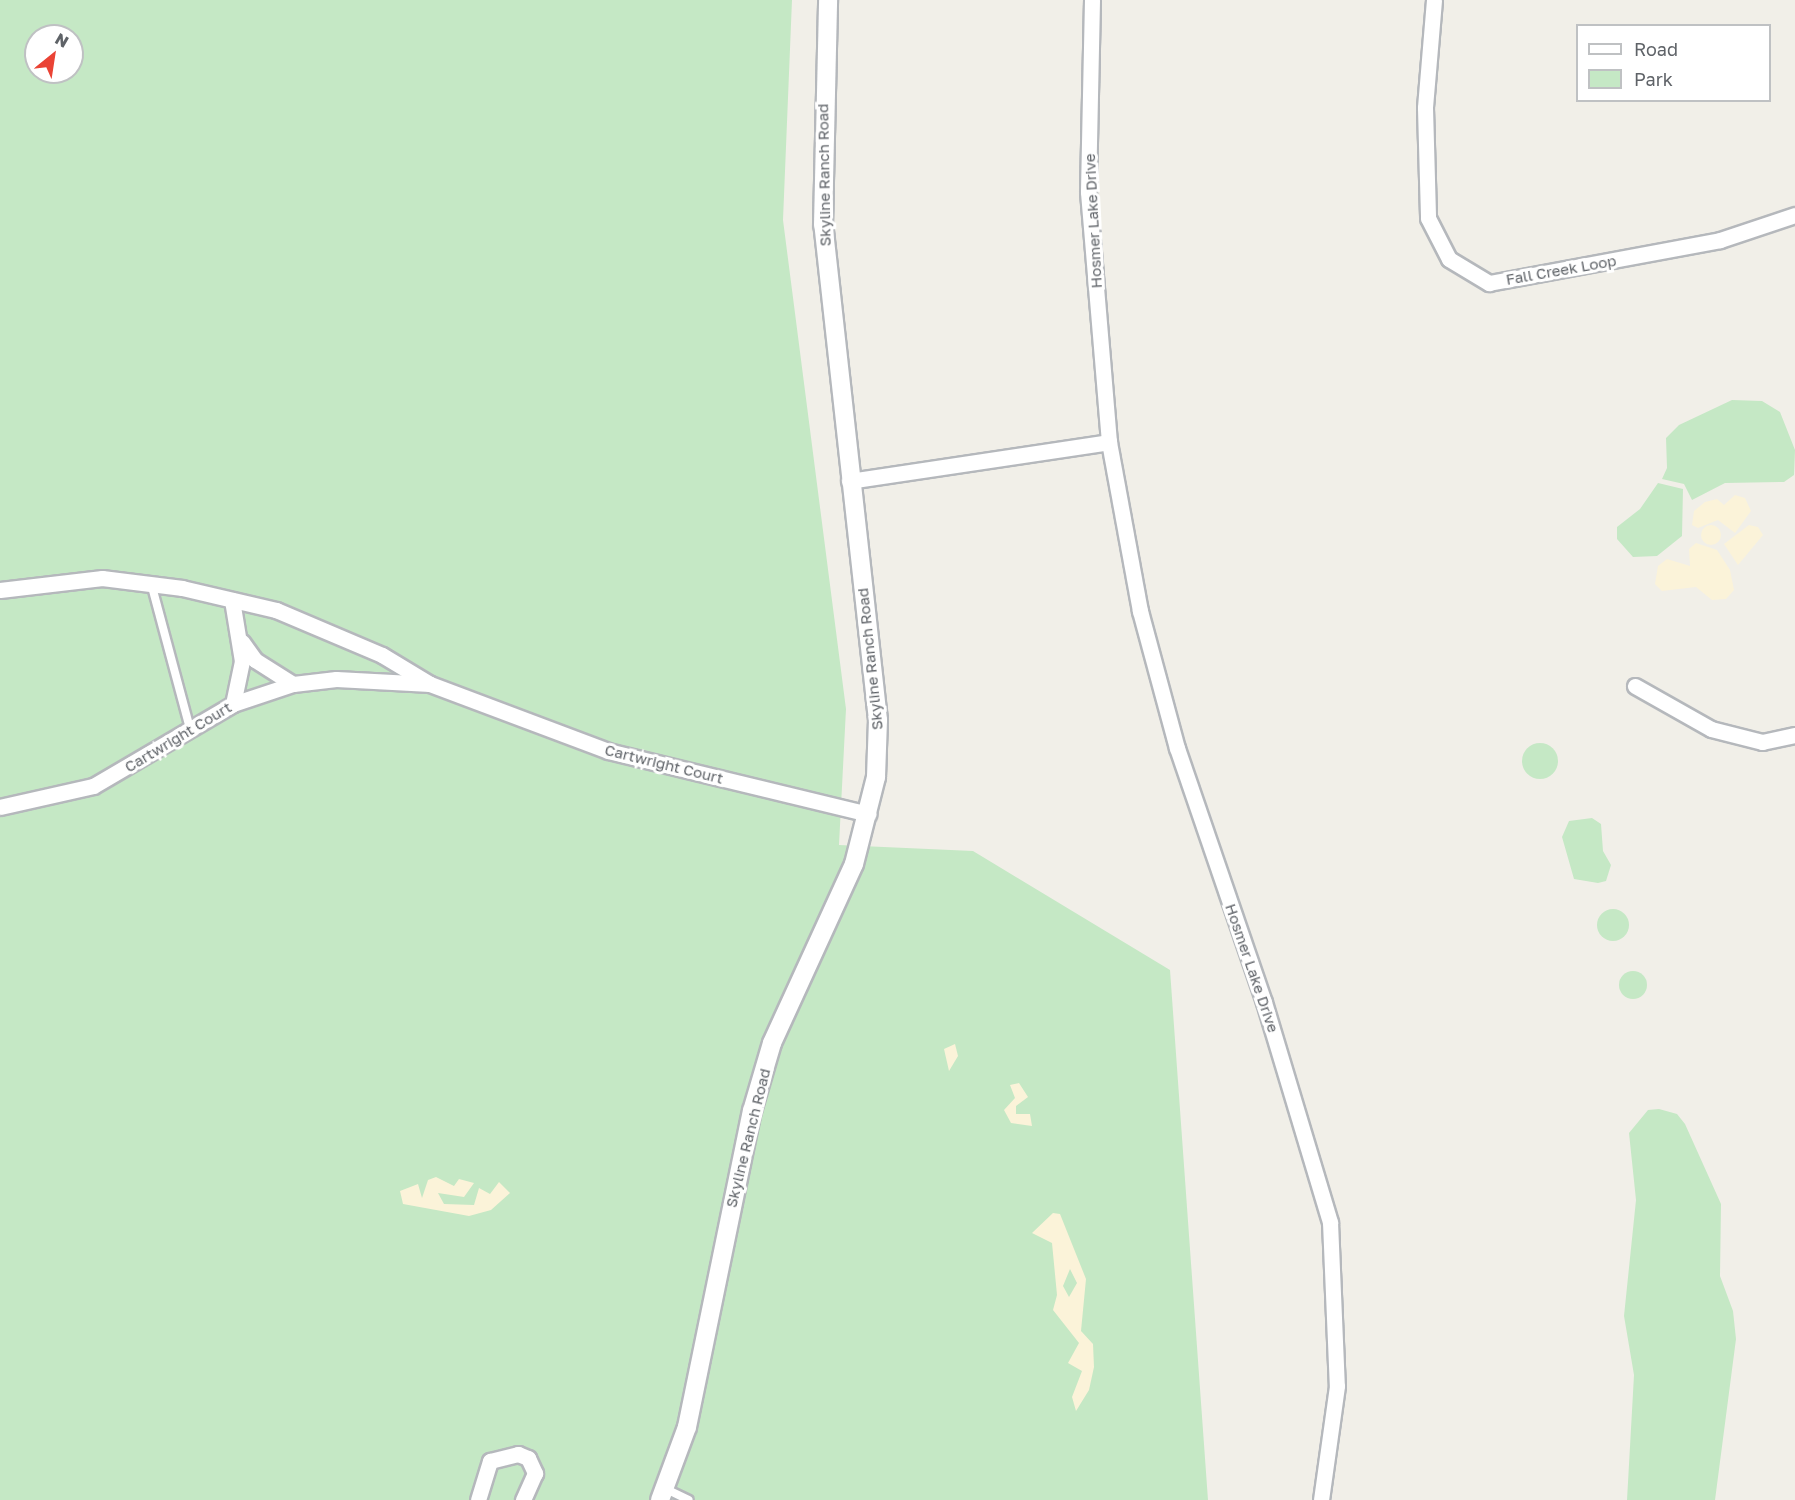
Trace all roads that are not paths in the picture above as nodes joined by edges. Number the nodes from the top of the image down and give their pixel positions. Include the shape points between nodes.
1 (828, 0) edge
2 (1092, 0) edge
3 (1434, 0) edge
4 (1795, 215) edge
5 (1109, 442) junction
6 (849, 481) junction
7 (151, 582) junction
8 (0, 590) edge
9 (232, 600) junction
10 (242, 642) junction
11 (293, 684) junction
12 (430, 684) junction
13 (1635, 686) dead end
14 (233, 704) junction
15 (190, 729) junction
16 (1795, 735) edge
17 (0, 807) edge
18 (869, 814) junction
19 (663, 1495) edge
20 (478, 1500) edge
21 (523, 1500) edge
22 (689, 1500) edge
23 (1322, 1500) edge

1 - 6 street, Skyline Ranch Road via 823,225
2 - 5 street, Hosmer Lake Drive via 1088,192
3 - 4 street, Fall Creek Loop via 1425,108 1428,218 1449,260 1489,283 1720,240
5 - 6 street
5 - 23 street, Hosmer Lake Drive via 1140,611 1177,748 1271,1024 1330,1222 1336,1386
6 - 18 street, Skyline Ranch Road via 878,720
7 - 8 street, Cartwright Court via 68,579
7 - 9 street, Cartwright Court
7 - 15 lane
9 - 10 street
9 - 12 street, Cartwright Court via 297,620 382,656
10 - 11 street via 255,660
10 - 14 street via 242,674
11 - 12 street, Cartwright Court via 336,679
11 - 14 street, Cartwright Court
12 - 18 street, Cartwright Court via 608,751
13 - 16 street via 1711,729 1762,742
14 - 15 street, Cartwright Court
15 - 17 street, Cartwright Court via 93,786
18 - 19 street, Skyline Ranch Road via 854,864 772,1044 753,1111 687,1427
19 - 22 lane
20 - 21 street via 490,1461 518,1454 528,1458 536,1473

